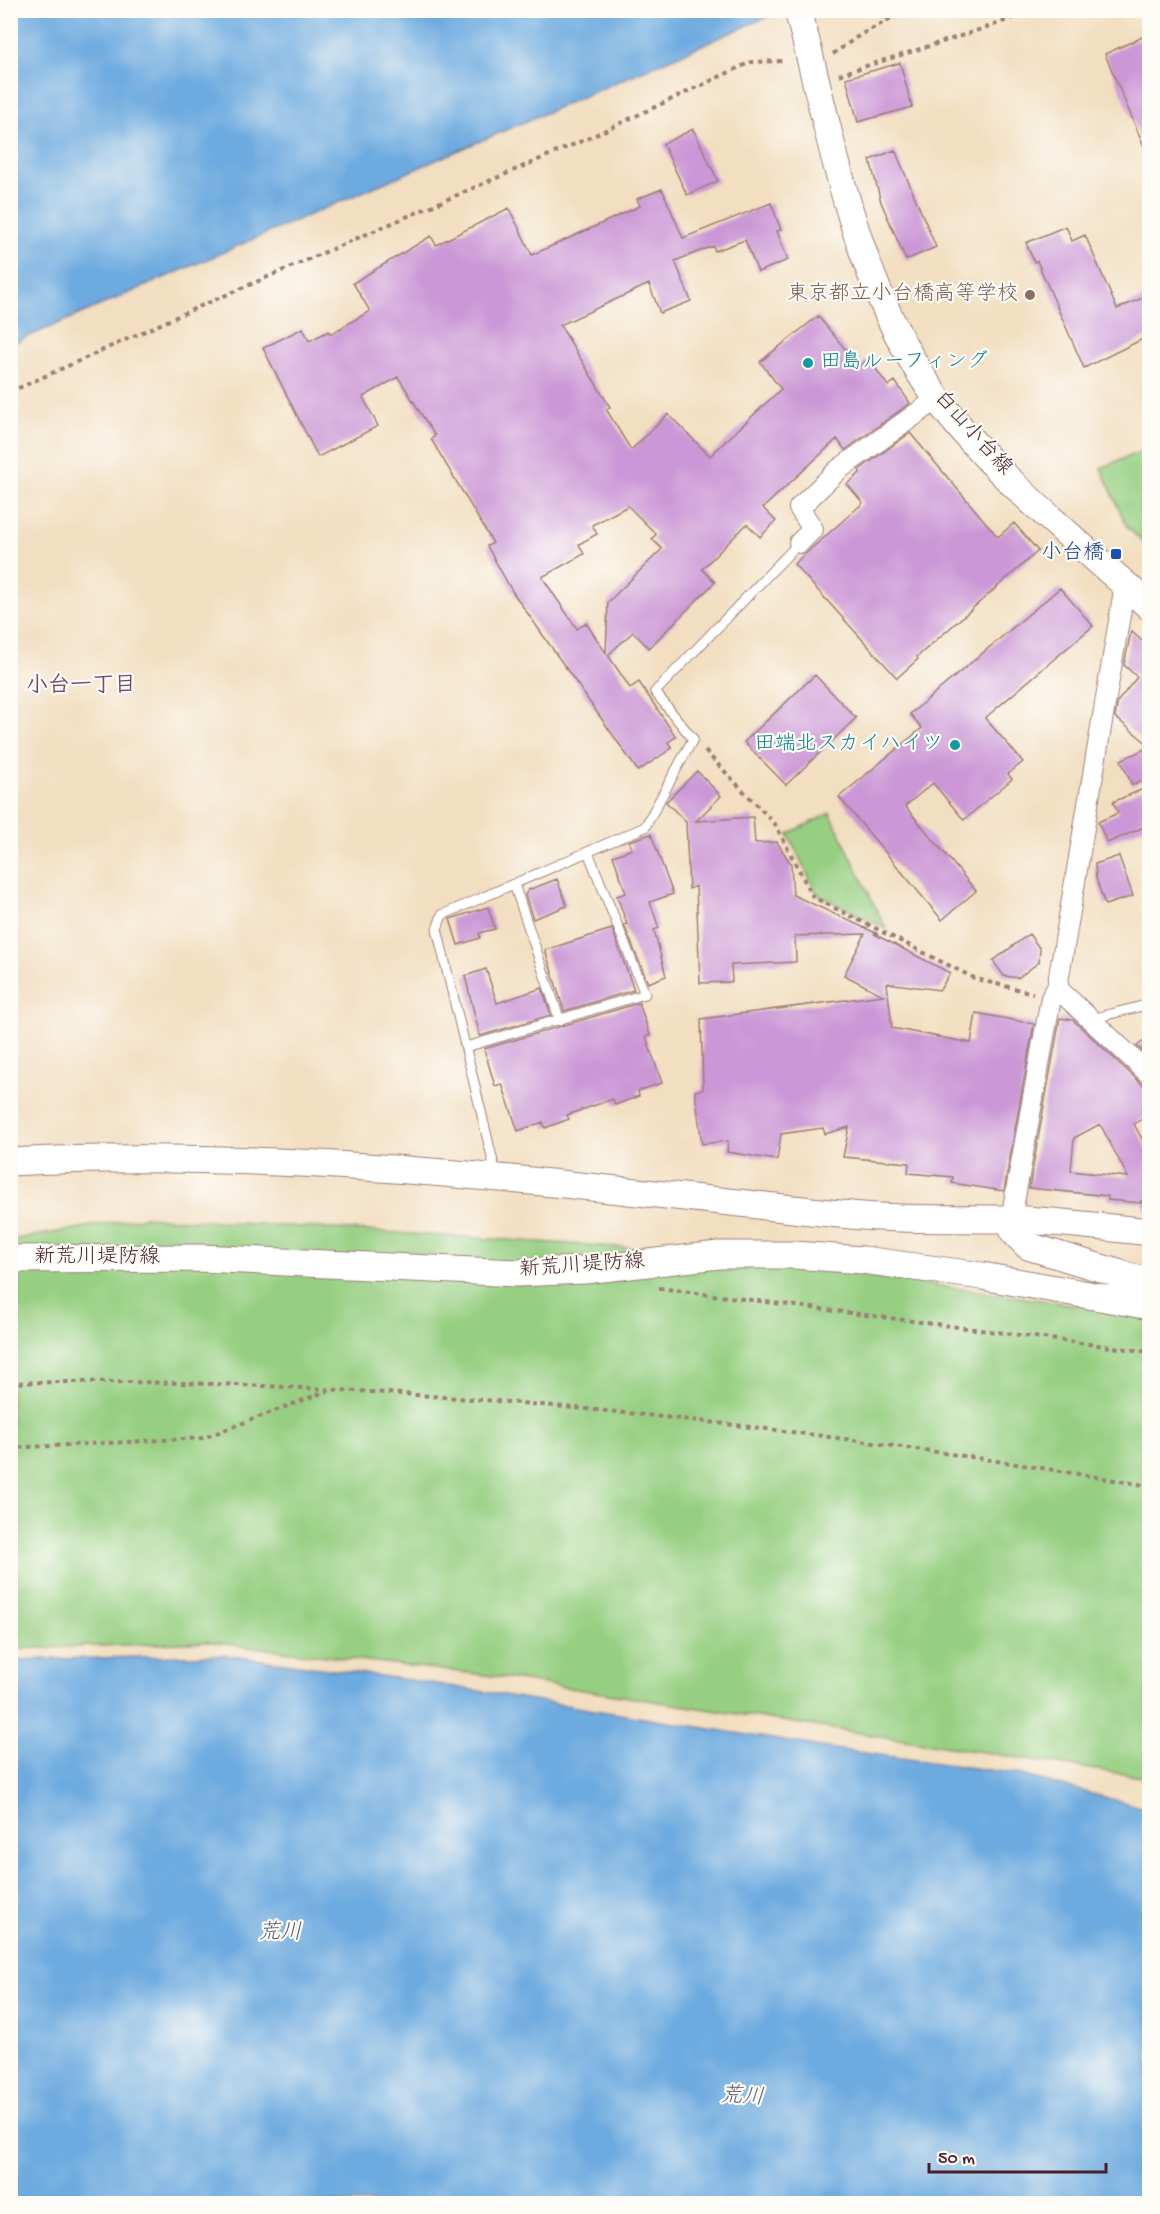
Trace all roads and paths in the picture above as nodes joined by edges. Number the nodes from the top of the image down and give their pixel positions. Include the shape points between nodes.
1 (798, 10) edge
2 (907, 10) edge
3 (1035, 10) edge
4 (811, 59) junction
5 (837, 76) dead end
6 (10, 392) edge
7 (937, 399) junction
8 (799, 543) joint
9 (1125, 585) junction
10 (1149, 607) edge
11 (693, 739) junction
12 (588, 852) junction
13 (514, 884) junction
14 (1054, 993) junction
15 (1149, 1004) edge
16 (1091, 1019) junction
17 (560, 1021) junction
18 (466, 1047) junction
19 (1149, 1076) edge
20 (10, 1162) edge
21 (497, 1176) junction
22 (1011, 1220) junction
23 (1149, 1232) edge
24 (10, 1259) edge
25 (1149, 1283) edge
26 (655, 1288) dead end
27 (1149, 1306) edge
28 (1149, 1352) edge
29 (10, 1383) edge
30 (332, 1389) junction
31 (10, 1449) edge
32 (1149, 1486) edge

1 - 4 main road, 白山小台線
2 - 4 path
3 - 5 path
4 - 6 path via 752,62 591,137
4 - 7 main road, 白山小台線 via 841,175 885,307
7 - 8 street via 838,470 799,508 813,529
7 - 9 main road, 白山小台線 via 989,458
8 - 11 lane via 655,692
9 - 10 main road, 白山小台線
9 - 14 street
11 - 12 lane via 645,827
11 - 14 path via 775,825 813,897 976,980
12 - 13 lane
12 - 17 lane via 645,994
13 - 17 lane
13 - 18 lane via 442,915 437,929
14 - 16 street
14 - 22 street
15 - 16 lane
16 - 19 street
17 - 18 lane
18 - 21 lane
20 - 21 main road via 89,1158 261,1159
21 - 22 main road via 872,1217
22 - 23 main road
22 - 25 main road via 1014,1232 1028,1246
24 - 27 main road, 新荒川堤防線 via 201,1258 518,1273 719,1255 794,1255 982,1276
26 - 28 path
29 - 30 path via 144,1382
30 - 31 path via 203,1438
30 - 32 path via 670,1416 845,1438

